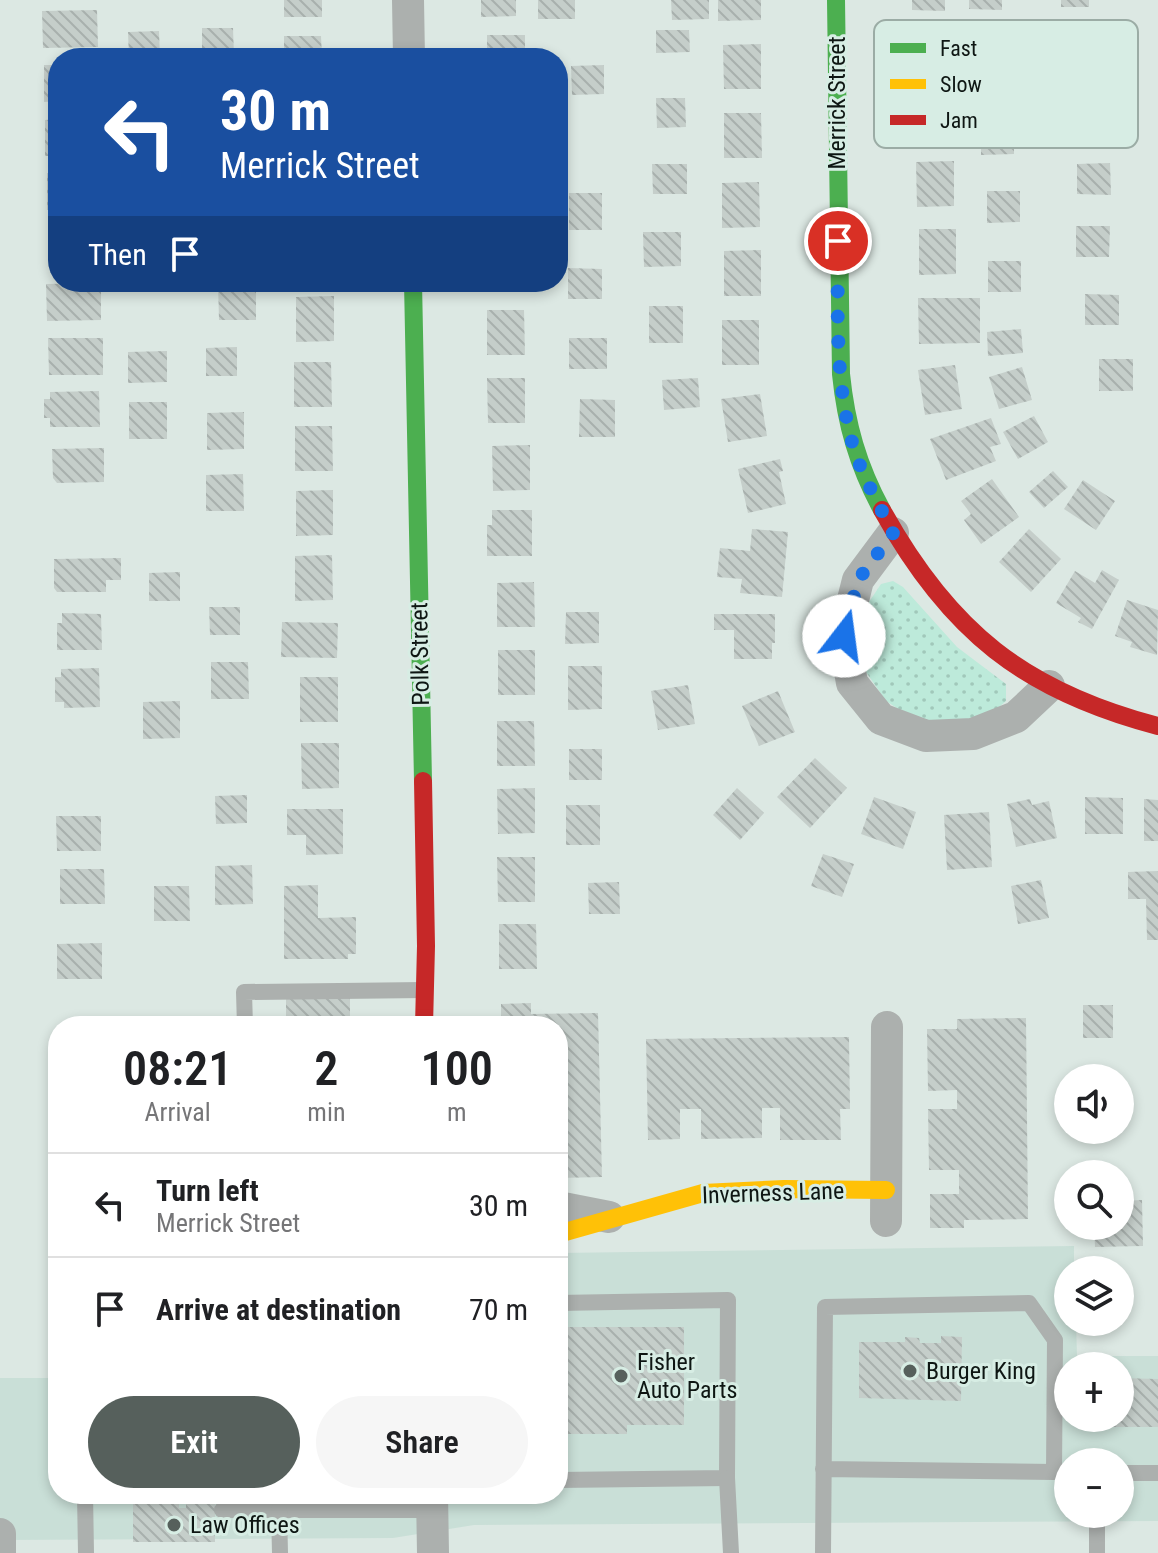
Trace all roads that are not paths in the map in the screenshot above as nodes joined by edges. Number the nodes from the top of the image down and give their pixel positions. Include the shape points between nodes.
1 (408, 0) edge
2 (836, 0) edge
3 (409, 48) edge
4 (413, 292) edge
5 (893, 533) junction
6 (1049, 686) junction
7 (1158, 726) edge
8 (424, 990) junction
9 (245, 1016) edge
10 (424, 1016) edge
11 (887, 1027) dead end
12 (886, 1206) joint
13 (568, 1209) edge
14 (616, 1219) junction
15 (568, 1231) edge
16 (568, 1303) edge
17 (823, 1469) junction
18 (1134, 1473) edge
19 (1158, 1473) edge
20 (727, 1478) junction
21 (568, 1480) edge
22 (85, 1504) edge
23 (394, 1504) edge
24 (432, 1504) edge
25 (222, 1510) dead end
26 (279, 1510) junction
27 (1097, 1528) edge
28 (0, 1534) edge
29 (0, 1553) edge
30 (86, 1553) edge
31 (280, 1553) edge
32 (433, 1553) edge
33 (731, 1553) edge
34 (823, 1553) edge
35 (1097, 1553) edge

1 - 3 street
2 - 5 street, Merrick Street via 840,374 855,451
4 - 8 street, Polk Street
5 - 6 street, Merrick Street via 964,626
5 - 6 street via 858,580 844,636 852,683 881,719 926,736 973,734 1016,717
6 - 7 street, Merrick Street via 1103,711
8 - 9 lane via 244,992
8 - 10 street, Polk Street
11 - 12 street, Inverness Lane
12 - 14 street, Inverness Lane via 784,1189 703,1193
13 - 14 street, Inverness Lane
14 - 15 street, Inverness Lane
16 - 20 lane via 728,1300
17 - 17 lane via 1054,1472 1055,1340 1029,1303 825,1307
17 - 34 lane
18 - 19 lane
20 - 21 lane
20 - 33 lane
22 - 30 lane
23 - 26 lane
24 - 32 street
25 - 26 lane
26 - 31 lane
27 - 35 lane
28 - 29 street

